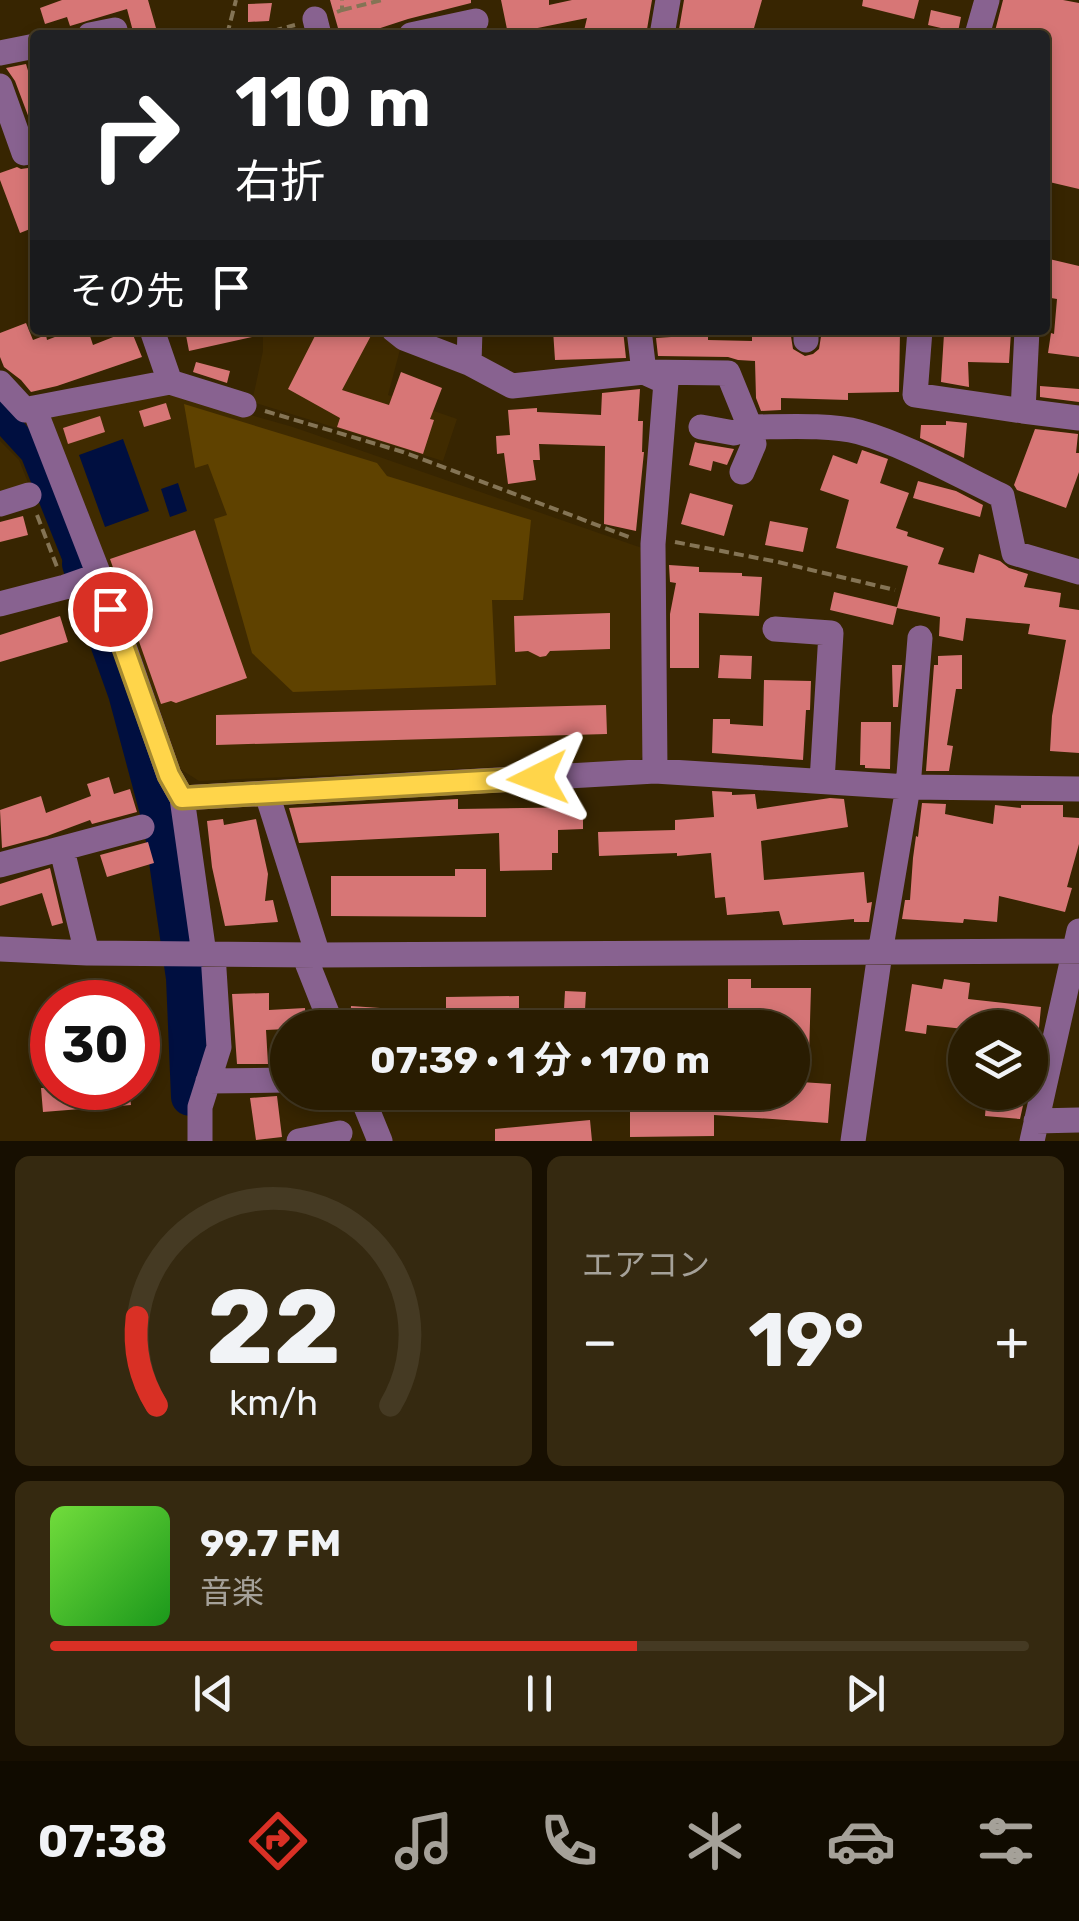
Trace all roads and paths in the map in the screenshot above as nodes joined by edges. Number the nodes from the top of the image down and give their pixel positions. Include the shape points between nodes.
1 (236, 0) edge
2 (382, 0) edge
3 (668, 0) edge
4 (980, 2) edge
5 (342, 10) dead end
6 (476, 21) dead end
7 (228, 30) edge
8 (438, 30) edge
9 (663, 30) edge
10 (977, 30) edge
11 (30, 47) edge
12 (0, 53) edge
13 (0, 86) edge
14 (30, 151) edge
15 (154, 335) edge
16 (400, 335) edge
17 (470, 335) edge
18 (640, 335) edge
19 (920, 335) edge
20 (1026, 335) edge
21 (469, 363) junction
22 (644, 372) junction
23 (170, 382) junction
24 (0, 384) edge
25 (244, 405) joint
26 (34, 408) junction
27 (1023, 411) junction
28 (1079, 418) edge
29 (701, 427) dead end
30 (750, 428) junction
31 (742, 472) dead end
32 (29, 495) dead end
33 (0, 504) edge
34 (653, 541) junction
35 (1079, 572) edge
36 (88, 579) junction
37 (895, 590) dead end
38 (0, 604) edge
39 (775, 629) dead end
40 (920, 638) dead end
41 (654, 771) junction
42 (822, 780) junction
43 (908, 786) junction
44 (1079, 789) edge
45 (267, 794) junction
46 (182, 798) junction
47 (142, 827) dead end
48 (62, 850) junction
49 (0, 865) edge
50 (1078, 944) edge
51 (0, 950) edge
52 (88, 953) junction
53 (880, 953) junction
54 (195, 954) junction
55 (311, 955) junction
56 (328, 1010) edge
57 (270, 1080) edge
58 (208, 1081) junction
59 (367, 1110) edge
60 (1079, 1120) edge
61 (1034, 1131) edge
62 (340, 1133) dead end
63 (200, 1141) edge
64 (299, 1141) edge
65 (380, 1141) edge
66 (853, 1141) edge

1 - 7 path
2 - 5 path
3 - 9 street
4 - 10 street
6 - 8 street
11 - 12 street
13 - 14 street via 24,153
15 - 23 street
16 - 21 street
17 - 21 street
18 - 22 street
19 - 27 street via 915,395
20 - 27 street
21 - 22 street via 512,386
22 - 30 street via 728,373
22 - 34 street via 666,382
23 - 25 street
23 - 26 street
24 - 26 street via 26,410
25 - 34 path via 404,452
26 - 36 street
27 - 28 street
29 - 30 street via 734,433
30 - 31 street via 754,444
30 - 35 street via 856,431 893,445 1002,496 1014,553
32 - 33 street
34 - 37 path
34 - 41 street
36 - 38 street
36 - 46 street
39 - 42 street via 831,632
40 - 43 street
41 - 42 street
41 - 45 street
42 - 43 street
43 - 44 street
43 - 53 street
45 - 46 street
45 - 55 street
46 - 54 street
47 - 48 street
48 - 49 street
48 - 52 street
50 - 53 street
50 - 61 street
51 - 52 street
52 - 54 street
53 - 55 street
53 - 66 street
54 - 55 street
54 - 58 street via 218,1047
55 - 56 street
57 - 58 street
58 - 63 street
59 - 65 street
60 - 61 street
62 - 64 street

